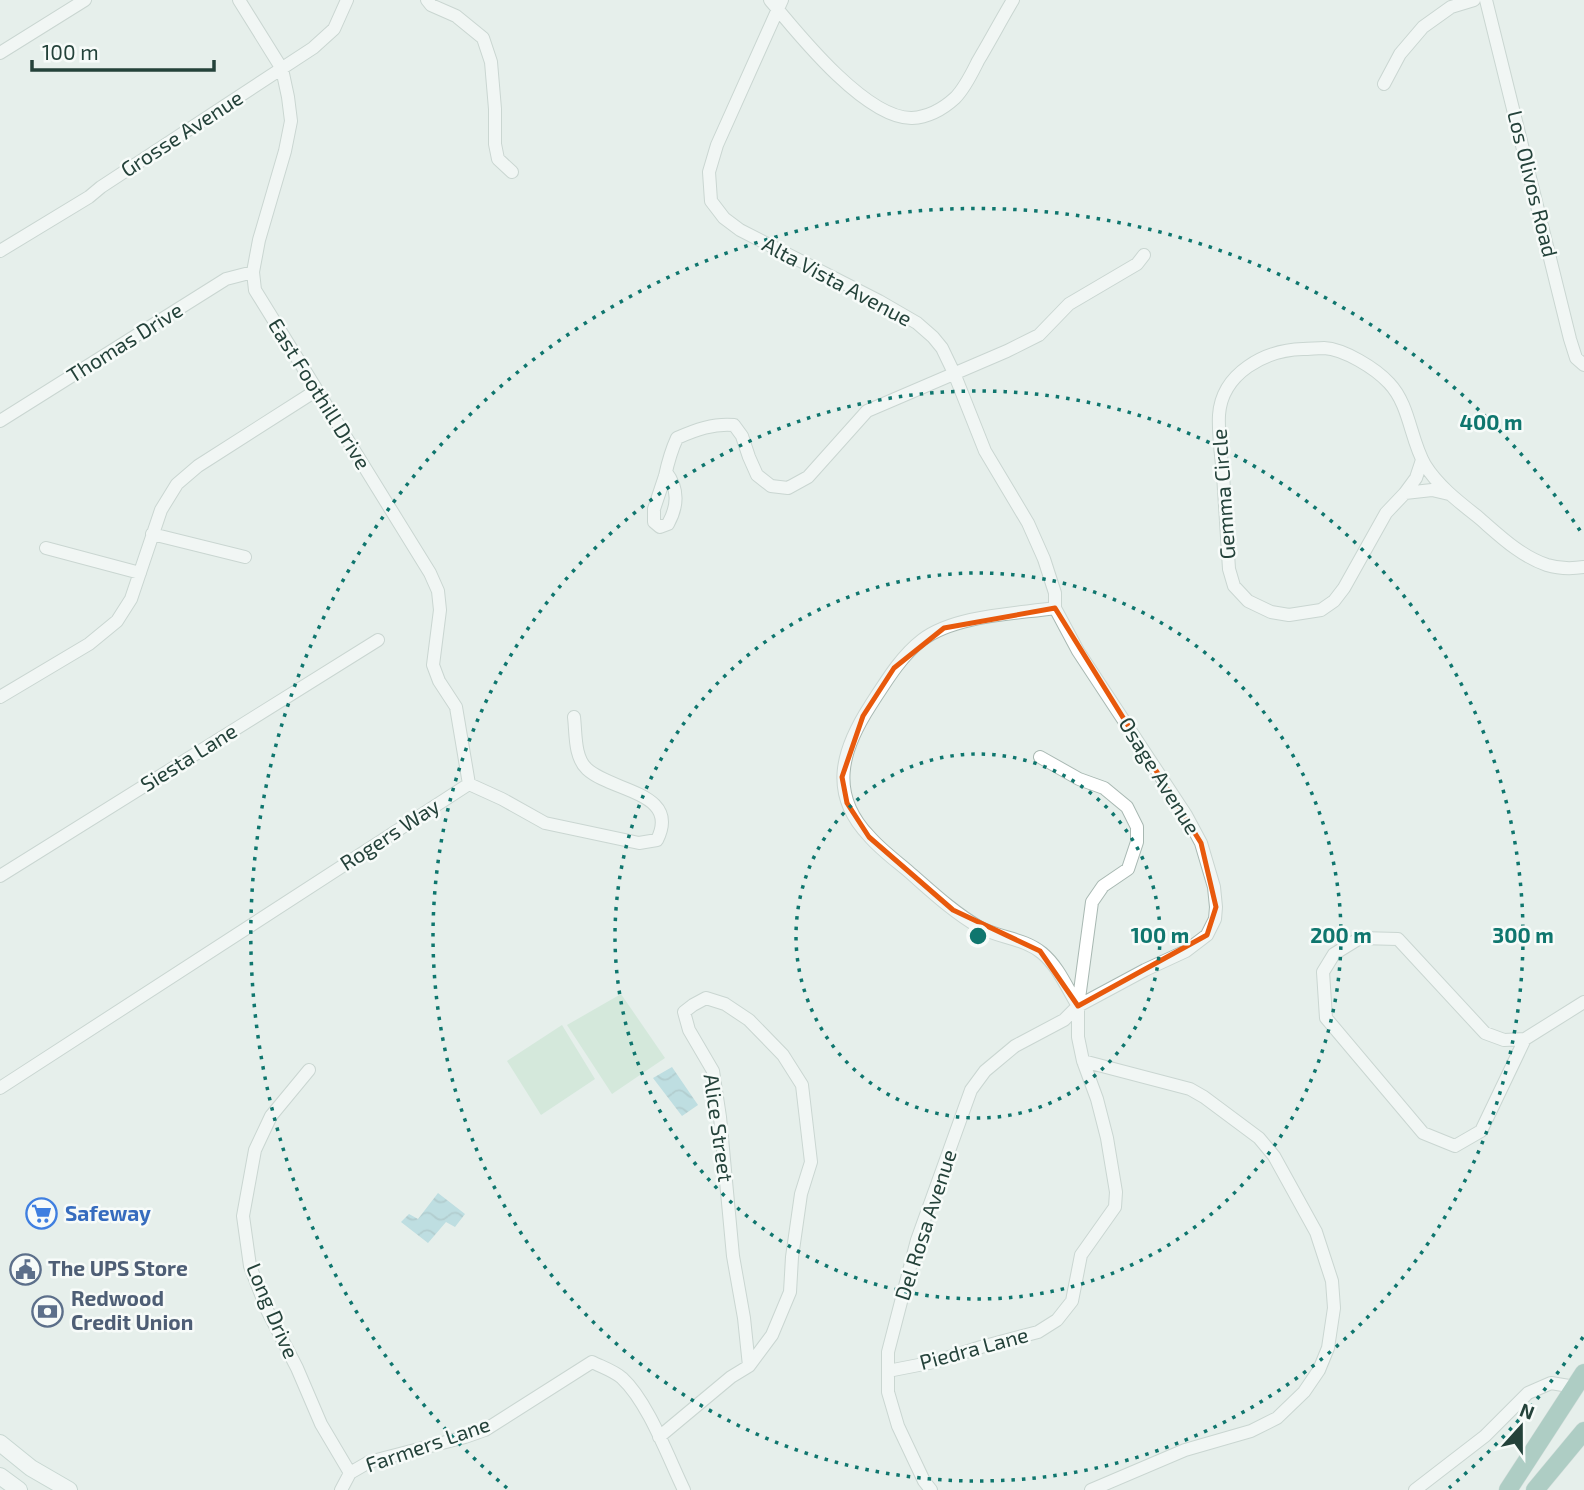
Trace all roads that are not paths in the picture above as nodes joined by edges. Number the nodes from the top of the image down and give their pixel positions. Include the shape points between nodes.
1 (85, 0) edge
2 (239, 0) edge
3 (347, 0) edge
4 (427, 0) edge
5 (1013, 0) edge
6 (1474, 0) edge
7 (1486, 0) edge
8 (776, 3) edge
9 (0, 53) edge
10 (282, 69) junction
11 (1384, 84) dead end
12 (512, 172) dead end
13 (0, 251) edge
14 (1144, 255) dead end
15 (253, 271) junction
16 (1584, 365) edge
17 (954, 373) junction
18 (317, 390) junction
19 (0, 421) edge
20 (1422, 460) junction
21 (666, 472) dead end
22 (1405, 493) junction
23 (1449, 494) junction
24 (152, 534) junction
25 (46, 548) dead end
26 (245, 557) dead end
27 (1584, 567) edge
28 (140, 573) junction
29 (1055, 608) junction
30 (377, 640) dead end
31 (0, 697) edge
32 (574, 717) dead end
33 (1040, 757) dead end
34 (469, 784) junction
35 (0, 876) edge
36 (1584, 1002) edge
37 (1078, 1006) junction
38 (1525, 1039) junction
39 (1083, 1061) junction
40 (309, 1070) dead end
41 (0, 1088) edge
42 (748, 1366) junction
43 (888, 1371) junction
44 (1579, 1380) edge
45 (1584, 1431) edge
46 (659, 1437) junction
47 (0, 1443) edge
48 (350, 1473) junction
49 (0, 1476) edge
50 (19, 1490) edge
51 (69, 1490) edge
52 (341, 1490) edge
53 (684, 1490) edge
54 (931, 1490) edge
55 (1091, 1490) edge
56 (1415, 1490) edge
57 (1508, 1490) edge
58 (1535, 1490) edge

1 - 9 street
2 - 10 street, East Foothill Drive
3 - 10 street, Grosse Avenue via 334,29
4 - 12 street via 483,38 491,62 498,159
5 - 8 street via 957,96 928,116 911,118 894,115 854,90
6 - 11 street via 1451,7 1423,27 1400,54
7 - 16 street, Los Olivos Road via 1570,339 1576,358
8 - 17 street, Alta Vista Avenue via 717,145 709,172 711,201 740,230 917,323 937,342
10 - 13 street, Grosse Avenue
10 - 15 street, East Foothill Drive via 291,121
14 - 17 street via 1137,264 1069,304 1039,335
15 - 18 street, East Foothill Drive via 255,290
15 - 19 street, Thomas Drive via 226,279
17 - 21 street via 867,411 808,477 788,488 771,486 757,475 734,425 695,430 677,439
17 - 29 street, Alta Vista Avenue via 985,451 1044,559
18 - 24 street via 177,484
18 - 34 street, East Foothill Drive via 438,591 433,665 456,707
20 - 22 street, Gemma Circle
20 - 22 street, Gemma Circle via 1406,412 1390,383 1345,354 1326,348 1273,354 1255,361 1230,385 1219,414 1229,569 1234,586 1248,601 1289,615 1321,610 1334,601 1386,513
20 - 23 street, Gemma Circle
22 - 23 street via 1432,490
23 - 27 street, Gemma Circle via 1529,557 1568,569
24 - 26 street
24 - 28 street
25 - 28 street
28 - 31 street via 117,621 89,644
29 - 37 street, Osage Avenue via 1202,843 1216,907 1207,935 1186,951
29 - 37 street via 970,620 922,640 894,668 863,716 850,742 842,776 847,803 869,837 953,911 982,929 1040,951 1052,962
30 - 35 street, Siesta Lane
32 - 34 street via 579,755 587,768 654,803 663,816 657,840 639,843 545,823
33 - 37 street via 1104,788 1127,807 1137,827 1138,842 1128,869 1103,886 1092,902
34 - 41 street, Rogers Way
36 - 38 street
37 - 39 street
37 - 43 street, Del Rosa Avenue via 1064,1020 1015,1046 985,1071 971,1090 917,1240 888,1352
38 - 38 street via 1503,1040 1485,1033 1398,939 1360,938 1334,954 1323,972 1326,1017 1423,1133 1455,1146 1481,1130
39 - 43 street, Piedra Lane via 1107,1138 1116,1192 1115,1207 1080,1255 1072,1301 1057,1320 1038,1332
39 - 55 street via 1190,1089 1259,1138 1316,1231 1332,1281 1334,1308 1328,1348 1319,1370 1277,1418
40 - 48 street, Long Drive via 271,1116 255,1150 243,1216 250,1266 267,1310 321,1424
42 - 42 street, Alice Street via 772,1335 790,1292 801,1194 811,1162 802,1085 783,1055 749,1020 706,998 684,1012 713,1071
42 - 46 street, Alice Street
43 - 54 street, Del Rosa Avenue via 888,1392 898,1426
44 - 56 street via 1551,1383 1528,1393 1485,1436
44 - 57 main road
45 - 58 main road
46 - 48 street, Farmers Lane via 633,1389 620,1376 592,1362 485,1430 369,1462
46 - 53 street
47 - 51 main road
48 - 52 street, Farmers Lane
49 - 50 main road

